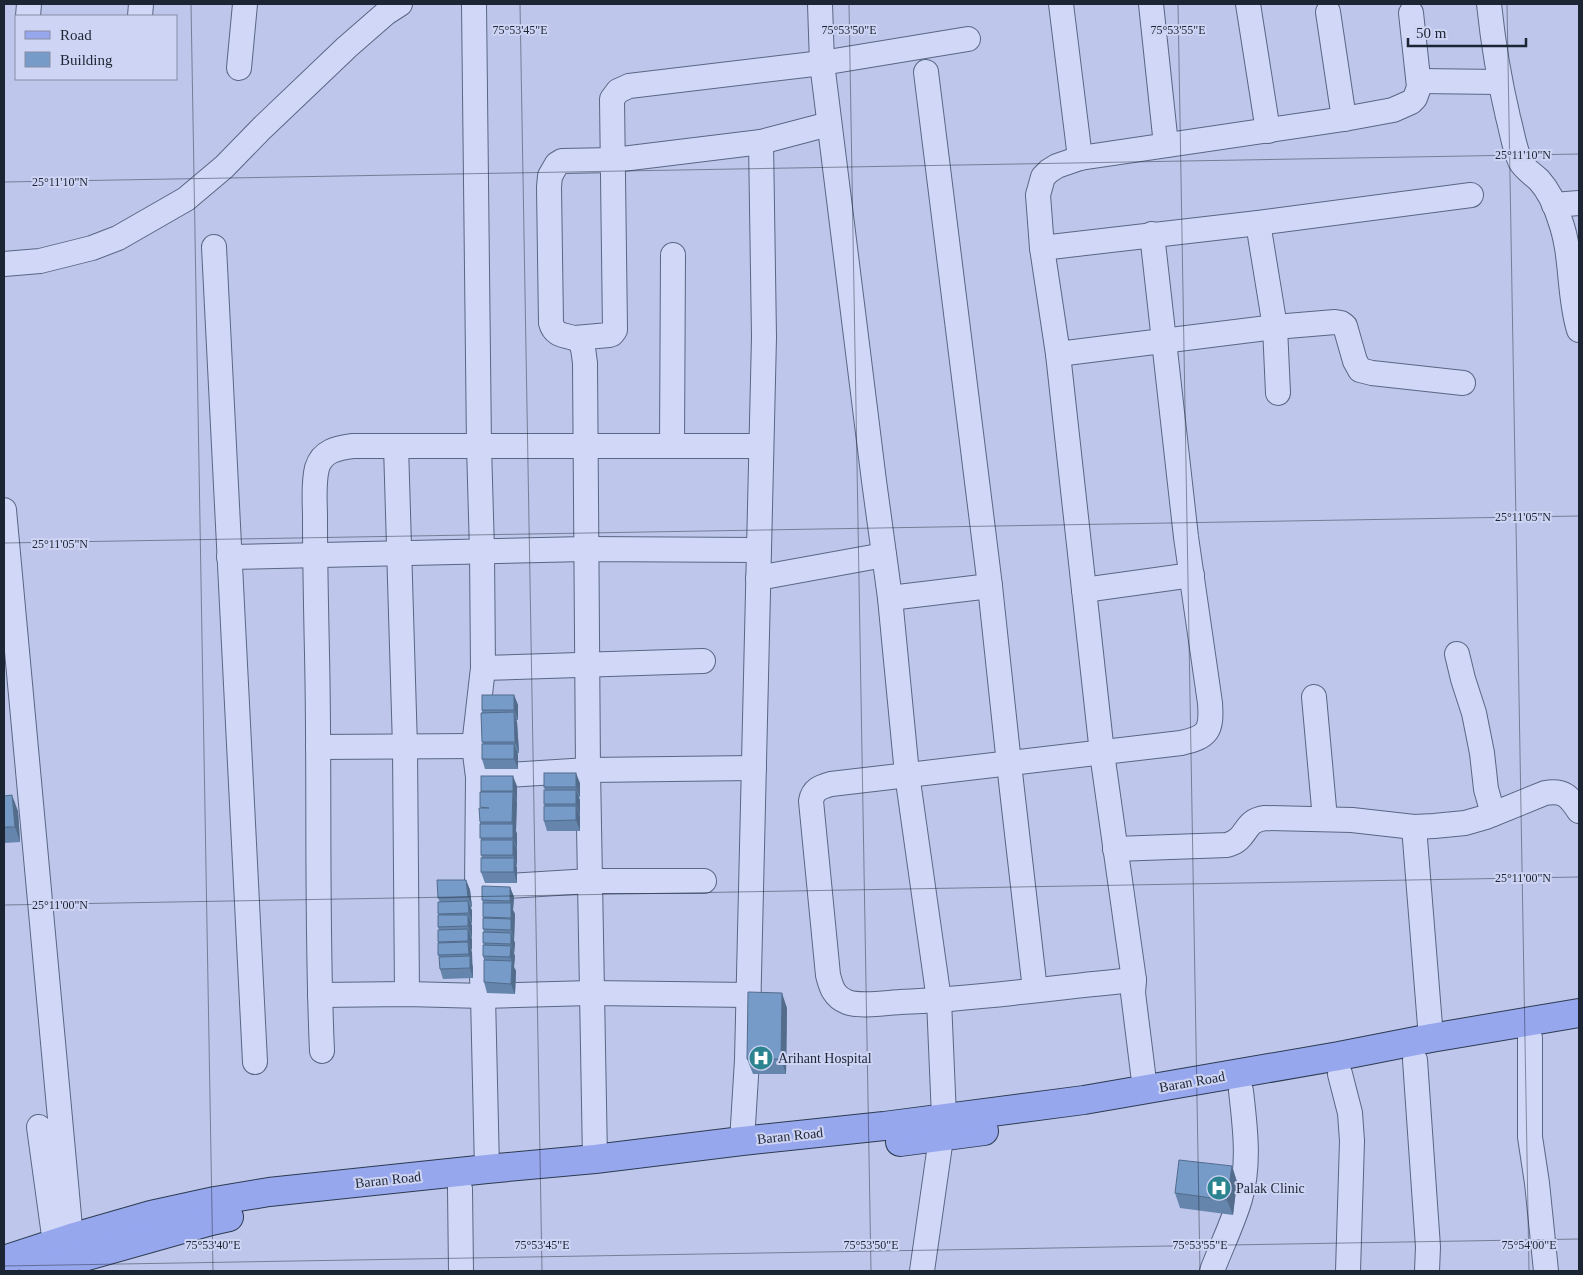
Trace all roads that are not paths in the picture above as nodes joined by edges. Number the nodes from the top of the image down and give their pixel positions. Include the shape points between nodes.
1 (244, 4) edge
2 (400, 4) edge
3 (474, 4) edge
4 (820, 4) edge
5 (1061, 4) edge
6 (1150, 4) edge
7 (1248, 4) edge
8 (1488, 4) edge
9 (1328, 12) dead end
10 (1411, 13) dead end
11 (968, 39) dead end
12 (822, 63) junction
13 (239, 68) dead end
14 (926, 72) dead end
15 (1419, 81) junction
16 (1500, 82) junction
17 (1344, 120) junction
18 (829, 124) junction
19 (1268, 131) junction
20 (761, 142) junction
21 (1166, 145) junction
22 (1080, 158) junction
23 (614, 160) junction
24 (1471, 195) dead end
25 (1579, 203) edge
26 (1554, 205) junction
27 (1258, 223) junction
28 (1152, 234) junction
29 (214, 247) dead end
30 (1042, 248) junction
31 (673, 255) dead end
32 (4, 264) edge
33 (1576, 292) edge
34 (1275, 327) junction
35 (1579, 330) edge
36 (575, 338) junction
37 (1163, 340) junction
38 (1058, 354) junction
39 (1463, 383) dead end
40 (1278, 393) dead end
41 (672, 445) junction
42 (396, 446) junction
43 (479, 446) junction
44 (585, 446) junction
45 (760, 446) junction
46 (4, 510) edge
47 (585, 550) junction
48 (759, 550) junction
49 (482, 551) junction
50 (400, 553) junction
51 (884, 555) junction
52 (315, 556) junction
53 (229, 557) junction
54 (1192, 575) junction
55 (758, 578) junction
56 (990, 586) junction
57 (1084, 590) junction
58 (890, 598) junction
59 (1457, 654) dead end
60 (703, 661) dead end
61 (587, 666) junction
62 (483, 668) junction
63 (1314, 697) dead end
64 (474, 746) junction
65 (318, 747) junction
66 (405, 747) junction
67 (1102, 753) junction
68 (1008, 764) junction
69 (754, 768) junction
70 (588, 770) junction
71 (907, 774) junction
72 (478, 777) junction
73 (1579, 811) edge
74 (1493, 814) junction
75 (1325, 819) junction
76 (1414, 827) junction
77 (1115, 849) junction
78 (590, 881) junction
79 (704, 881) dead end
80 (477, 888) junction
81 (1134, 980) junction
82 (1036, 990) junction
83 (591, 993) junction
84 (320, 994) junction
85 (407, 994) junction
86 (749, 995) junction
87 (483, 996) junction
88 (938, 1000) junction
89 (1579, 1013) edge
90 (1579, 1030) edge
91 (1431, 1038) junction
92 (1530, 1038) junction
93 (322, 1051) dead end
94 (1415, 1060) junction
95 (255, 1062) dead end
96 (1340, 1074) junction
97 (1146, 1090) junction
98 (1241, 1091) junction
99 (39, 1127) dead end
100 (943, 1127) junction
101 (742, 1141) junction
102 (594, 1159) junction
103 (487, 1169) junction
104 (460, 1189) junction
105 (65, 1254) edge
106 (4, 1260) edge
107 (34, 1271) edge
108 (461, 1271) edge
109 (922, 1271) edge
110 (1212, 1271) edge
111 (1348, 1271) edge
112 (1427, 1271) edge
113 (1546, 1271) edge

1 - 13 street
2 - 32 street via 348,46 224,167 186,199 118,238 92,248 40,261
3 - 43 street
4 - 12 street
5 - 22 street
6 - 21 street
7 - 19 street
8 - 16 street
9 - 17 street
10 - 15 street
11 - 12 street
12 - 18 street
12 - 23 street via 629,86 618,91 612,99
14 - 56 street
15 - 16 street
15 - 17 street via 1415,98 1403,106
16 - 26 street via 1519,159 1525,169 1539,180
17 - 19 street
18 - 20 street
18 - 51 street
19 - 21 street
20 - 23 street
20 - 45 street via 764,337
21 - 22 street
22 - 30 street via 1057,166 1043,177 1038,194
23 - 36 street via 615,330 609,335
23 - 36 street via 562,161 550,176 551,323 558,334
24 - 27 street
25 - 26 street
26 - 33 street via 1568,249
27 - 28 street
27 - 34 street
28 - 30 street
28 - 37 street
29 - 53 street
30 - 38 street
31 - 41 street
33 - 35 street
34 - 37 street
34 - 39 street via 1341,323 1348,333 1360,370
34 - 40 street
36 - 44 street via 582,345 584,357
37 - 38 street
37 - 54 street
38 - 57 street
41 - 44 street
41 - 45 street
42 - 43 street
42 - 50 street
42 - 52 street via 343,447 323,456 315,483
43 - 44 street
43 - 49 street
44 - 47 street
45 - 48 street
46 - 105 street
47 - 48 street
47 - 49 street
47 - 61 street
48 - 55 street
49 - 50 street
49 - 62 street
50 - 52 street
50 - 66 street
51 - 55 street
51 - 58 street
52 - 53 street
52 - 65 street
53 - 95 street
54 - 57 street
54 - 67 street via 1210,703 1208,731 1193,740
55 - 69 street
56 - 58 street
56 - 68 street
57 - 67 street
58 - 71 street
59 - 74 street via 1474,713
60 - 61 street
61 - 62 street
61 - 70 street
62 - 64 street
63 - 75 street
64 - 66 street
64 - 72 street
65 - 66 street
65 - 84 street
66 - 85 street
67 - 68 street
67 - 77 street
68 - 71 street
68 - 82 street
69 - 70 street
69 - 86 street
70 - 72 street
70 - 78 street
71 - 88 street
71 - 88 street via 831,784 821,787 812,796 828,975 833,992 849,1002
72 - 80 street
73 - 74 street via 1571,798 1552,792
74 - 76 street via 1465,822
75 - 76 street
75 - 77 street via 1259,819 1250,824 1237,842 1227,845
76 - 91 street
77 - 81 street
78 - 79 street
78 - 80 street
78 - 83 street
80 - 87 street
81 - 82 street
81 - 97 street
82 - 88 street
83 - 86 street
83 - 87 street
83 - 102 street
84 - 85 street
84 - 93 street
85 - 87 street
86 - 101 street
87 - 103 street
88 - 100 street
89 - 91 main road, Baran Road
90 - 92 main road, Baran Road
91 - 97 main road, Baran Road
92 - 94 main road, Baran Road
92 - 113 street via 1530,1137
94 - 96 main road, Baran Road
94 - 112 street
96 - 98 main road, Baran Road
96 - 111 street via 1350,1114 1352,1141
97 - 100 main road, Baran Road
98 - 100 main road, Baran Road
98 - 110 street via 1246,1158 1241,1194
99 - 105 street
100 - 101 main road, Baran Road via 884,1126
100 - 104 main road, Baran Road via 821,1152
100 - 109 street
101 - 102 main road, Baran Road
102 - 103 main road, Baran Road
103 - 105 main road, Baran Road via 269,1192 215,1202 151,1215
104 - 105 main road, Baran Road via 242,1214
104 - 108 street
105 - 106 main road, Baran Road
105 - 107 main road, Baran Road

